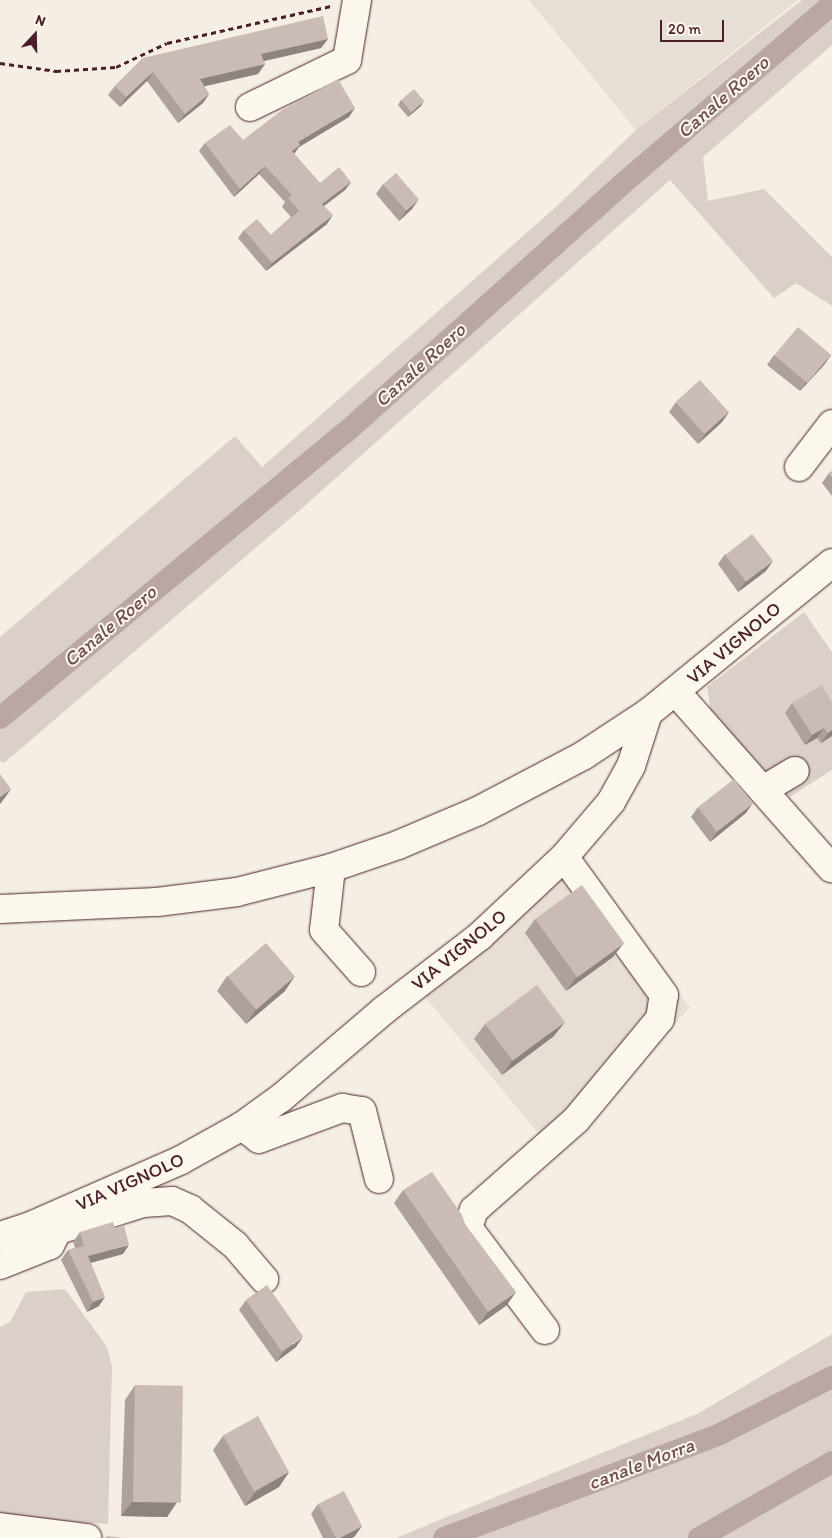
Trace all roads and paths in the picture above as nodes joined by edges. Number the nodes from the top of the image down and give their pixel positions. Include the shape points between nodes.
1 (356, 0) edge
2 (0, 63) edge
3 (250, 107) dead end
4 (832, 424) edge
5 (799, 467) dead end
6 (832, 563) edge
7 (676, 692) junction
8 (648, 713) junction
9 (795, 772) dead end
10 (763, 790) junction
11 (564, 857) junction
12 (331, 868) junction
13 (831, 868) edge
14 (0, 909) edge
15 (361, 972) dead end
16 (242, 1126) junction
17 (378, 1179) dead end
18 (55, 1224) junction
19 (0, 1236) edge
20 (0, 1265) edge
21 (264, 1278) dead end
22 (545, 1330) dead end
23 (0, 1527) edge
24 (87, 1538) edge

1 - 2 path via 168,43 116,68 56,71
1 - 3 street via 347,60
4 - 5 street
6 - 7 street, VIA VIGNOLO
7 - 8 street, VIA VIGNOLO
7 - 10 street
8 - 11 street, VIA VIGNOLO via 631,766 611,802
8 - 12 street via 584,756 478,811 398,845
9 - 10 street
10 - 13 street
11 - 16 street, VIA VIGNOLO via 480,936
11 - 22 street via 664,995 660,1019 576,1120 474,1210 468,1228
12 - 14 street via 237,892 157,902
12 - 15 street via 324,930
16 - 17 street via 260,1139 342,1108 362,1111
16 - 18 street, VIA VIGNOLO
18 - 19 street, VIA VIGNOLO
18 - 20 street via 50,1245
18 - 21 street via 143,1203 172,1201 190,1209 235,1245
23 - 24 street

